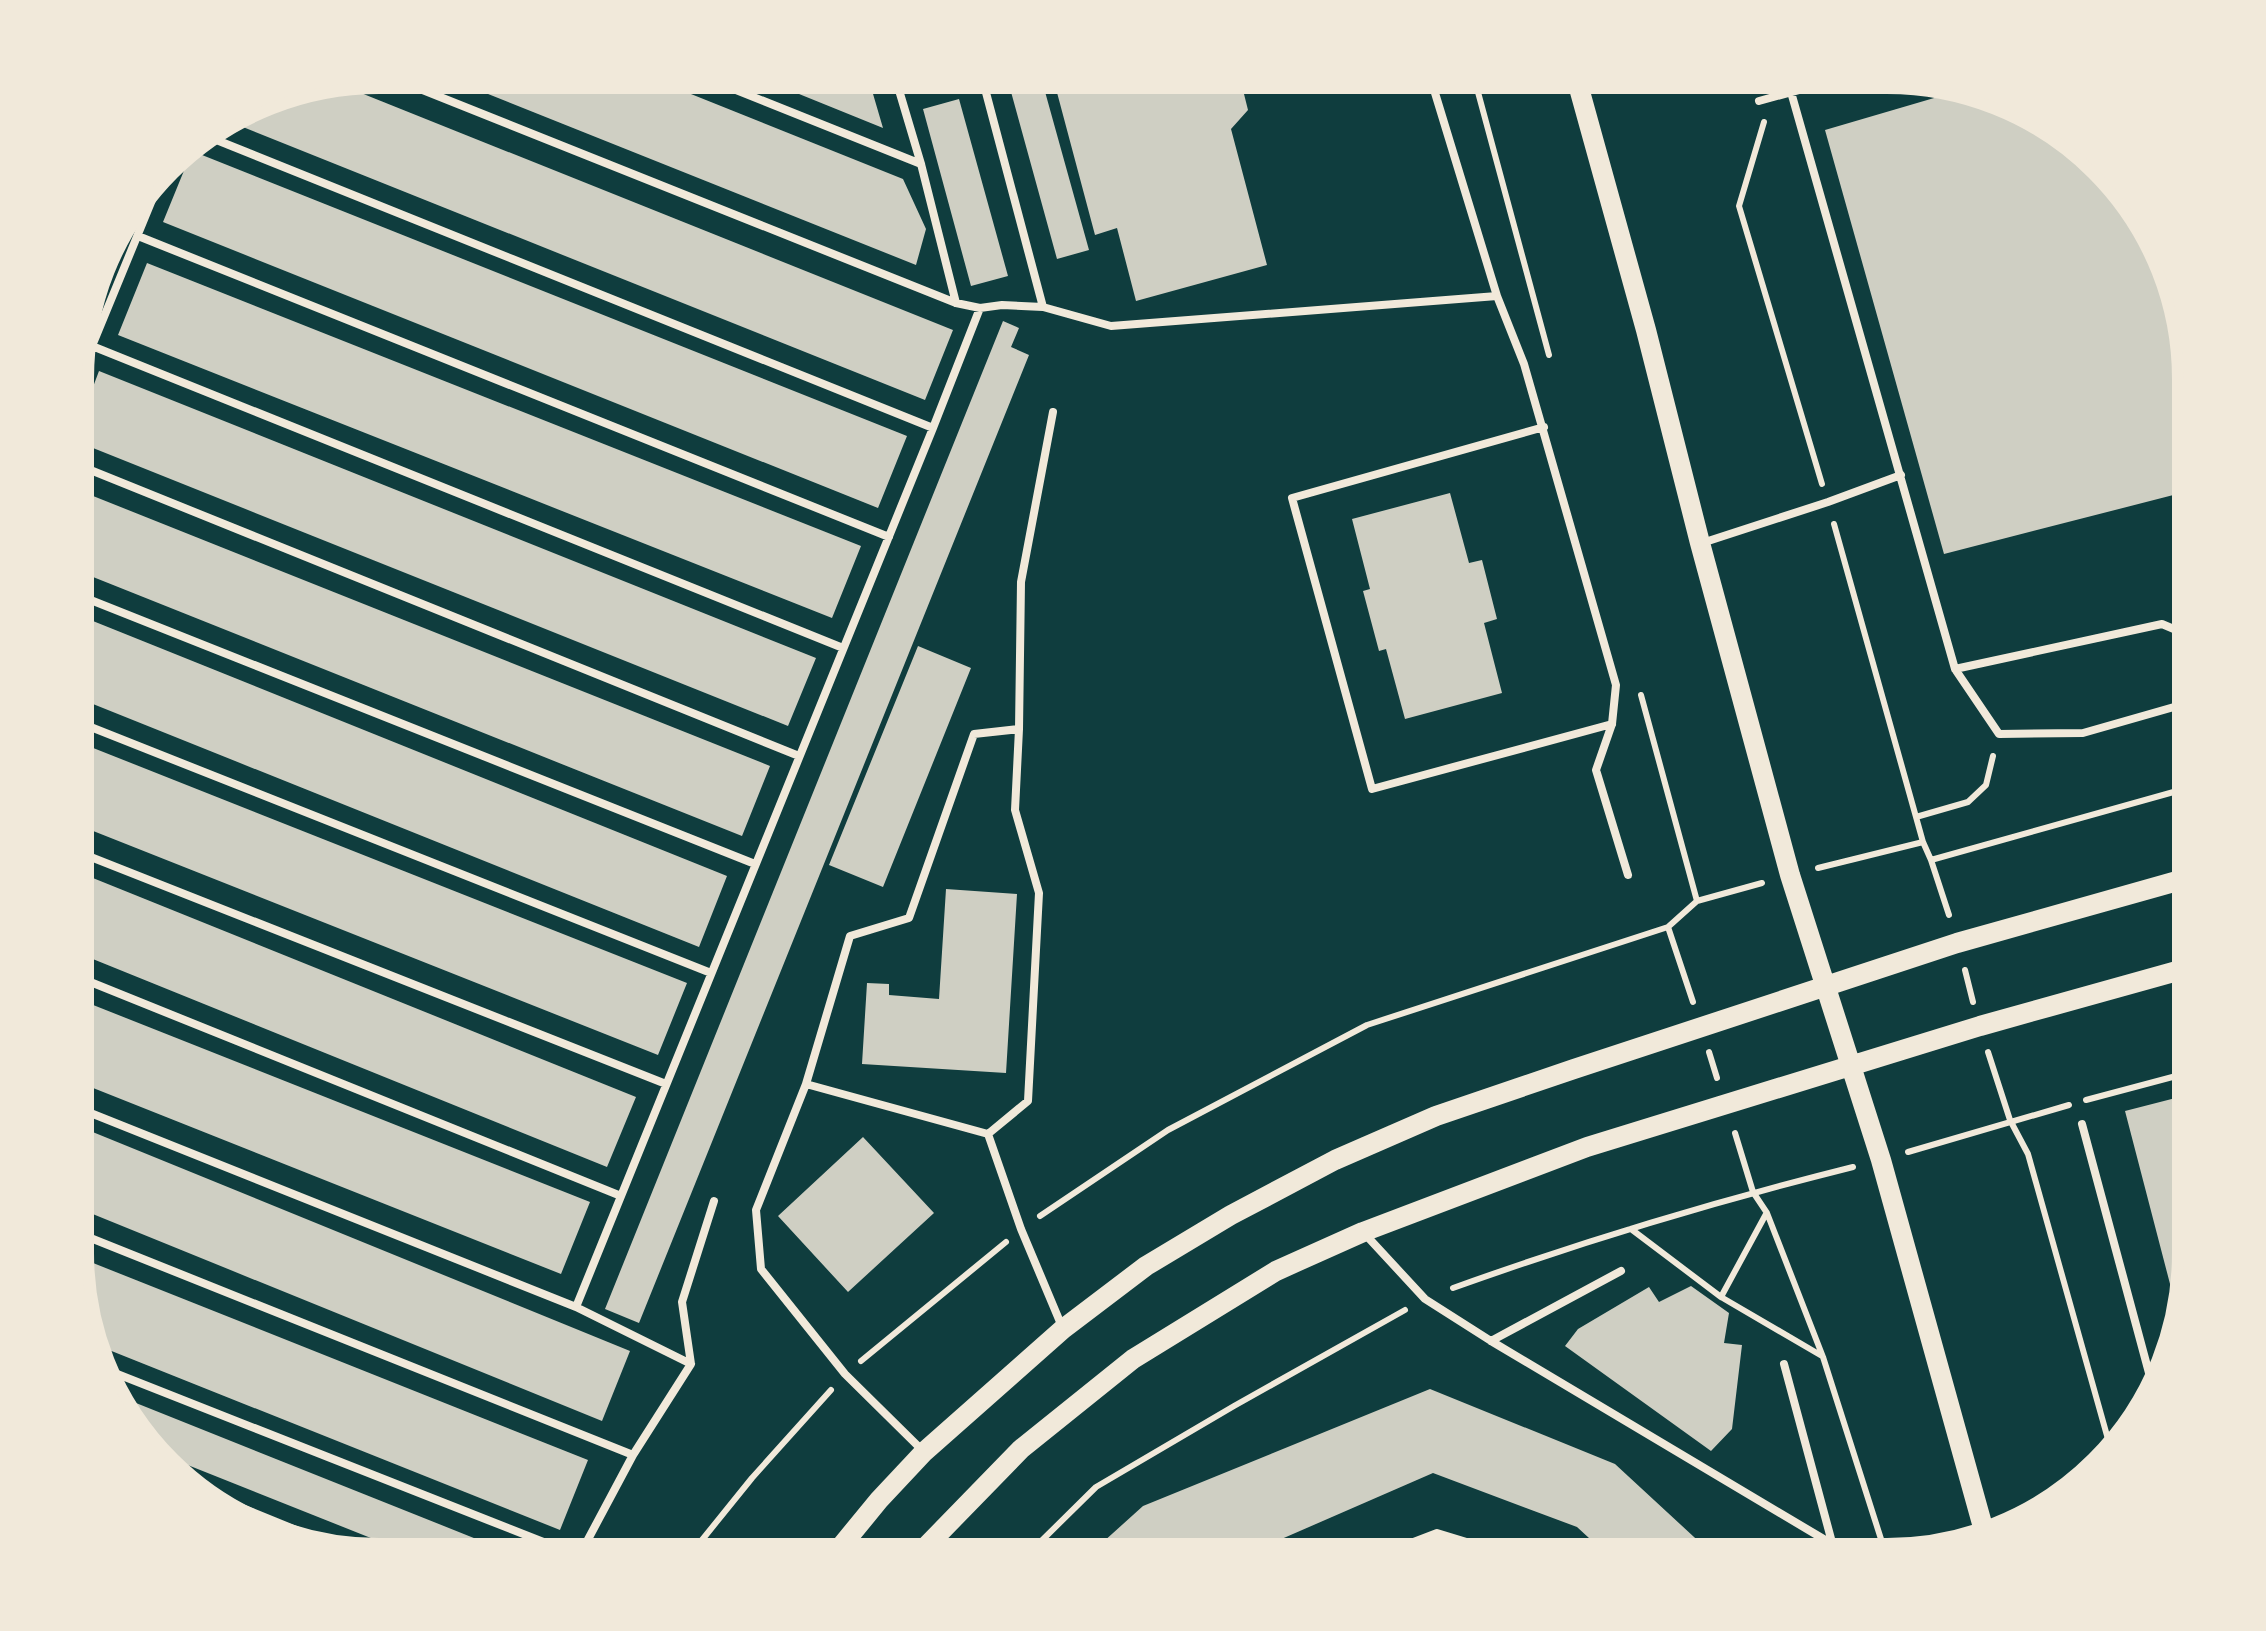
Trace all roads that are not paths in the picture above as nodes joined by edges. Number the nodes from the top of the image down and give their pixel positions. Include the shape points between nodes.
1 (417, 88) edge
2 (731, 88) edge
3 (898, 88) edge
4 (985, 88) edge
5 (1433, 88) edge
6 (1579, 88) edge
7 (1805, 88) edge
8 (1791, 92) junction
9 (1759, 101) road end
10 (214, 139) edge
11 (920, 164) junction
12 (155, 193) edge
13 (138, 236) junction
14 (1497, 296) junction
15 (956, 303) junction
16 (1044, 306) junction
17 (980, 308) junction
18 (92, 346) junction
19 (89, 354) edge
20 (1053, 412) dead end
21 (1544, 427) junction
22 (933, 428) junction
23 (88, 469) edge
24 (1901, 474) junction
25 (888, 537) junction
26 (1700, 543) junction
27 (88, 599) edge
28 (2178, 631) edge
29 (843, 648) junction
30 (1955, 669) junction
31 (2178, 706) edge
32 (1612, 724) junction
33 (88, 726) edge
34 (1019, 729) junction
35 (799, 756) junction
36 (88, 856) edge
37 (755, 864) junction
38 (1628, 874) dead end
39 (2178, 881) edge
40 (2178, 971) edge
41 (711, 972) junction
42 (88, 981) edge
43 (1825, 986) junction
44 (1850, 1066) junction
45 (666, 1084) junction
46 (806, 1084) junction
47 (88, 1112) edge
48 (2082, 1124) dead end
49 (988, 1134) junction
50 (621, 1196) junction
51 (714, 1201) dead end
52 (1363, 1232) junction
53 (88, 1237) edge
54 (1621, 1271) dead end
55 (576, 1307) junction
56 (1063, 1329) junction
57 (1491, 1341) junction
58 (691, 1364) junction
59 (1784, 1364) dead end
60 (114, 1372) edge
61 (2150, 1376) edge
62 (924, 1452) junction
63 (633, 1455) junction
64 (237, 1506) edge
65 (1983, 1527) edge
66 (304, 1533) edge
67 (541, 1543) edge
68 (586, 1543) edge
69 (843, 1543) edge
70 (928, 1543) edge
71 (1409, 1544) edge
72 (1472, 1544) edge
73 (1832, 1544) joint

1 - 15 lane
2 - 11 lane
3 - 11 lane
4 - 16 lane
5 - 14 lane
6 - 26 main road
7 - 8 lane
8 - 9 lane
8 - 24 lane
10 - 22 lane
11 - 15 lane
12 - 13 lane
13 - 18 lane
13 - 25 lane
14 - 16 lane via 1111,326
14 - 21 lane
15 - 17 lane
16 - 17 lane
17 - 22 lane
18 - 19 lane
18 - 29 lane
20 - 34 lane via 1021,582
21 - 32 lane via 1616,686
21 - 32 lane via 1292,498 1372,788
22 - 25 lane
23 - 35 lane
24 - 26 lane
24 - 30 lane
25 - 29 lane
26 - 43 main road
27 - 37 lane
28 - 30 lane via 2162,624
29 - 35 lane
30 - 31 lane via 1999,734 2083,733
32 - 38 lane via 1596,770
33 - 41 lane
34 - 46 lane via 974,734 909,918 850,936
34 - 49 lane via 1014,810 1039,893 1028,1100
35 - 37 lane
36 - 45 lane
37 - 41 lane
39 - 43 main road
40 - 44 main road
41 - 45 lane
42 - 50 lane
43 - 44 main road
43 - 56 main road via 1436,1116 1335,1160 1146,1266
44 - 52 main road via 1587,1147
44 - 65 main road
45 - 50 lane
46 - 49 lane
46 - 62 lane via 756,1210 761,1270 845,1374
47 - 55 lane
48 - 61 lane
49 - 56 lane
50 - 55 lane
51 - 58 lane via 682,1302
52 - 57 lane via 1425,1299
52 - 70 main road via 1276,1272 1133,1359 1021,1449
53 - 63 lane
54 - 57 lane
55 - 58 lane
56 - 62 main road
57 - 73 lane
58 - 63 lane
59 - 73 lane
60 - 67 lane
62 - 69 main road
63 - 68 lane
64 - 66 lane
71 - 72 lane via 1437,1533

